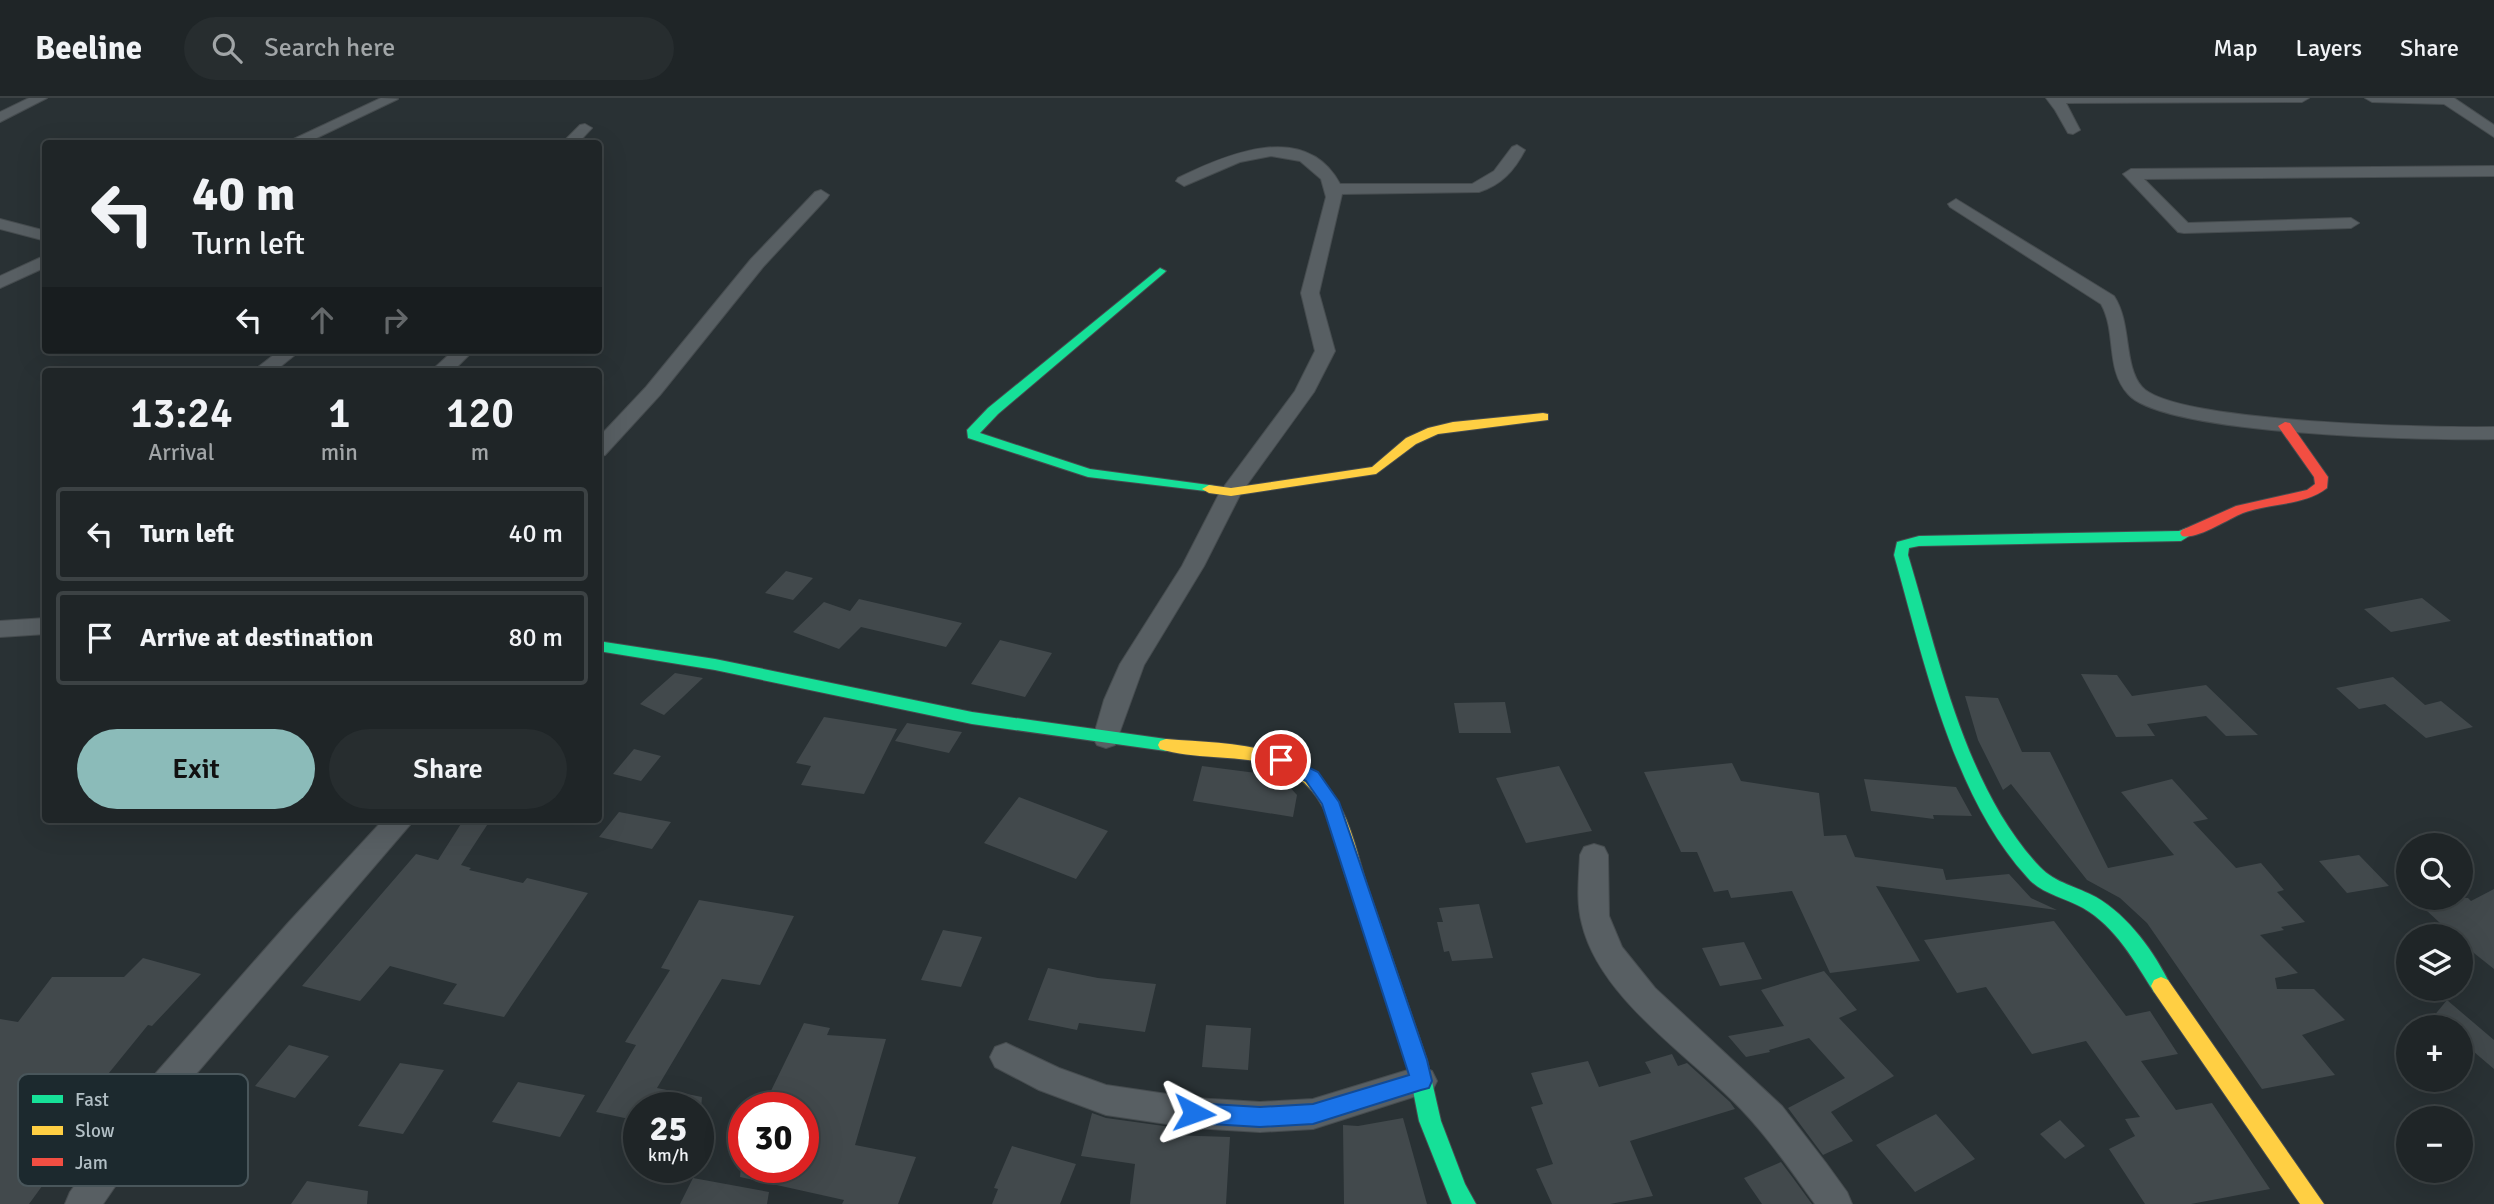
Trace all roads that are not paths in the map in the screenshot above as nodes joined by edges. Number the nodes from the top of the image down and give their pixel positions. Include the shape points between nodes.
1 (40, 98) edge
2 (2302, 98) edge
3 (2372, 98) edge
4 (391, 99) edge
5 (2054, 99) edge
6 (0, 118) edge
7 (585, 128) dead end
8 (2073, 130) dead end
9 (2494, 132) edge
10 (299, 140) edge
11 (572, 140) edge
12 (1517, 150) dead end
13 (2494, 171) edge
14 (1184, 181) dead end
15 (1335, 189) junction
16 (821, 195) dead end
17 (1956, 204) dead end
18 (2351, 223) dead end
19 (0, 225) edge
20 (42, 235) edge
21 (42, 262) edge
22 (1160, 271) dead end
23 (0, 283) edge
24 (279, 354) edge
25 (460, 354) edge
26 (266, 368) edge
27 (444, 368) edge
28 (1544, 417) dead end
29 (2285, 426) junction
30 (2494, 433) edge
31 (602, 447) edge
32 (1231, 492) junction
33 (42, 626) edge
34 (0, 629) edge
35 (602, 646) edge
36 (1107, 738) junction
37 (397, 823) edge
38 (1594, 855) dead end
39 (1006, 1058) dead end
40 (176, 1074) edge
41 (1421, 1081) junction
42 (95, 1186) edge
43 (82, 1204) edge
44 (1465, 1204) edge
45 (1835, 1204) edge
46 (2313, 1204) edge

1 - 6 street
2 - 5 street
3 - 9 street via 2447,100
4 - 10 street
5 - 8 street
7 - 11 street
12 - 15 street via 1510,166 1473,189
13 - 18 street via 2131,174 2184,228
14 - 15 street via 1237,157 1276,152 1313,162
15 - 32 street via 1310,293 1324,356 1304,392
16 - 31 street via 757,263
17 - 29 street via 2108,300 2114,308 2129,381 2143,397 2198,413
19 - 20 street
21 - 23 street
22 - 32 street via 993,411 973,435 1088,473
24 - 26 street
25 - 27 street
28 - 32 street via 1453,426 1411,441 1376,470
29 - 30 street via 2391,434
29 - 46 street via 2321,477 2322,485 2312,494 2241,509 2181,537 1919,541 1902,545 1900,555 1957,741 2005,834 2035,874 2089,902 2130,938
32 - 36 street via 1193,566 1132,664
33 - 34 street
35 - 36 street via 665,654 910,707
36 - 41 street via 1265,757 1312,776 1330,802
37 - 40 street
38 - 45 street via 1595,913 1609,953 1640,991 1792,1142
39 - 41 street via 1106,1100 1260,1117 1313,1114
41 - 44 street via 1430,1121
42 - 43 street

